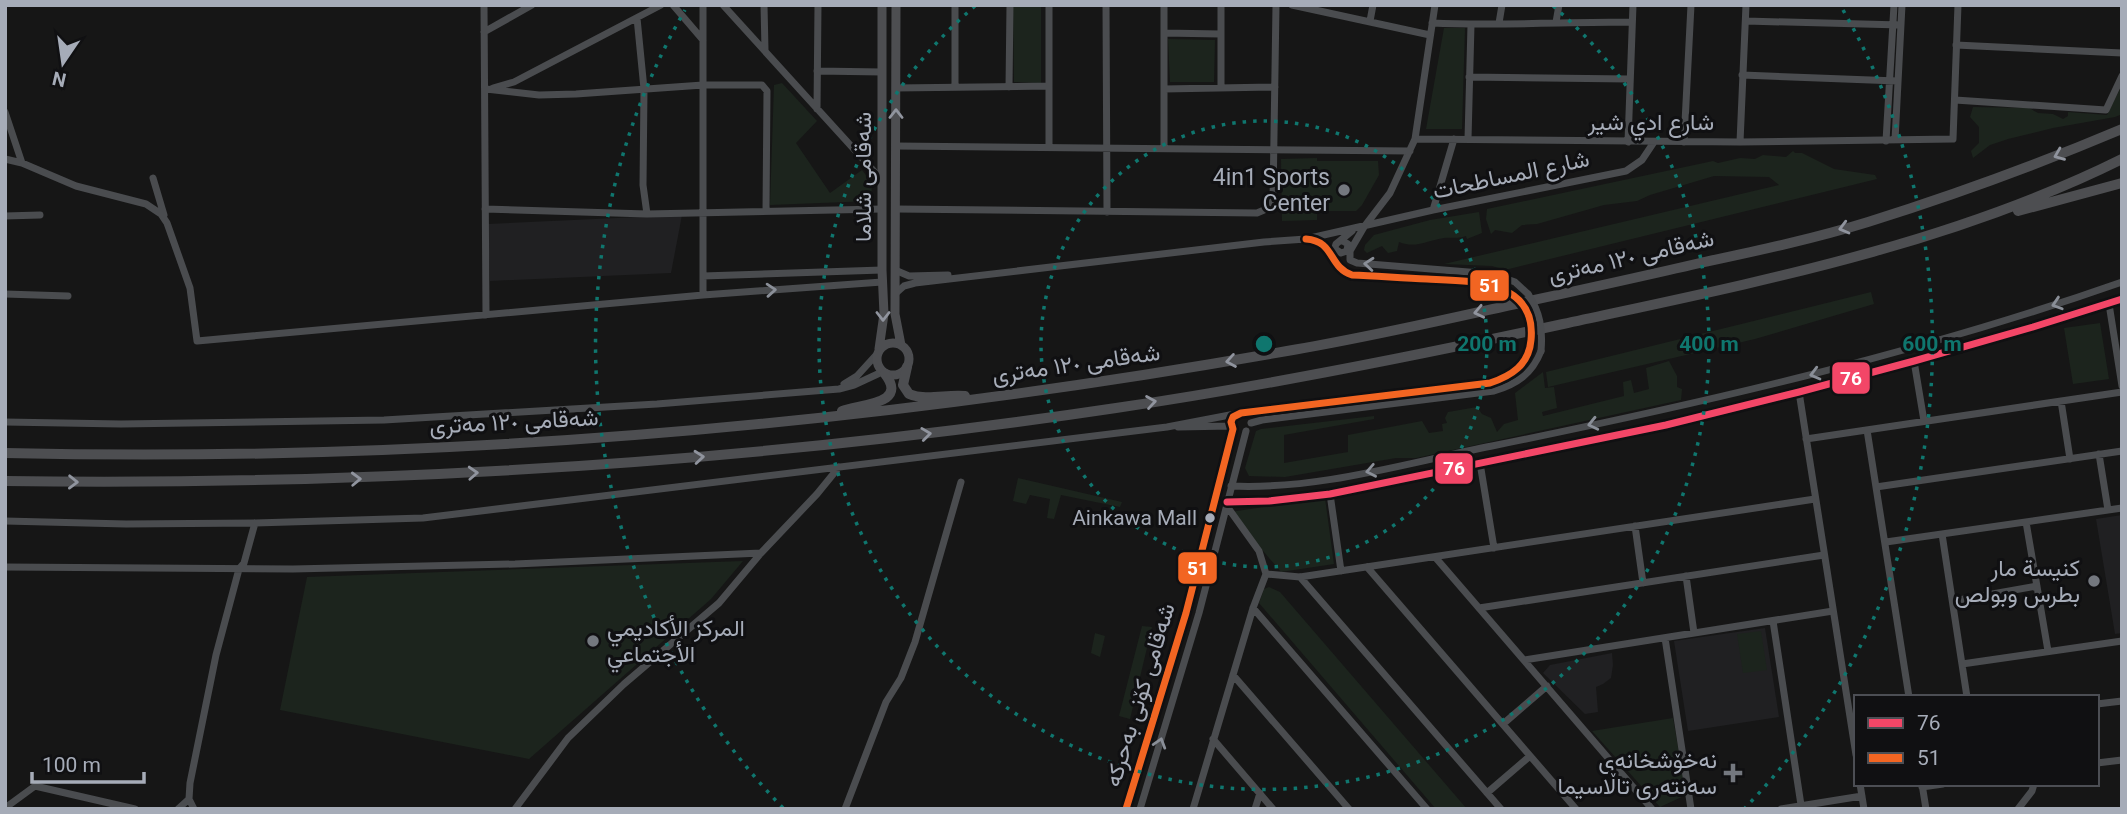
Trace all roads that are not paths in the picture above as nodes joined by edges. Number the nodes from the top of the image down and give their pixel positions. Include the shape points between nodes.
1 (484, 5) edge
2 (532, 5) edge
3 (662, 5) edge
4 (673, 5) edge
5 (704, 5) edge
6 (723, 5) edge
7 (764, 5) edge
8 (818, 5) edge
9 (883, 5) edge
10 (896, 5) edge
11 (955, 5) edge
12 (1010, 5) edge
13 (1049, 5) edge
14 (1106, 5) edge
15 (1164, 5) edge
16 (1221, 5) edge
17 (1276, 5) edge
18 (1292, 5) edge
19 (1373, 5) edge
20 (1435, 5) edge
21 (1502, 5) edge
22 (1559, 5) edge
23 (1633, 5) edge
24 (1691, 5) edge
25 (1746, 5) edge
26 (1894, 5) edge
27 (1902, 5) edge
28 (1958, 5) edge
29 (637, 18) junction
30 (1370, 21) junction
31 (1746, 21) junction
32 (1556, 22) junction
33 (1632, 22) junction
34 (1432, 23) junction
35 (1499, 23) junction
36 (1471, 25) junction
37 (1897, 25) junction
38 (484, 32) junction
39 (1164, 33) junction
40 (1220, 34) junction
41 (1430, 35) junction
42 (703, 41) junction
43 (1956, 45) junction
44 (765, 51) junction
45 (2122, 53) edge
46 (817, 71) junction
47 (882, 72) junction
48 (1742, 75) junction
49 (2122, 76) edge
50 (1469, 77) junction
51 (1629, 79) junction
52 (1894, 81) junction
53 (703, 85) junction
54 (1049, 86) junction
55 (955, 87) junction
56 (1009, 87) junction
57 (1275, 87) junction
58 (896, 88) junction
59 (1221, 88) junction
60 (486, 89) junction
61 (644, 89) junction
62 (1164, 89) junction
63 (1955, 100) junction
64 (817, 109) junction
65 (5, 112) edge
66 (2122, 129) edge
67 (1415, 139) junction
68 (1454, 139) junction
69 (1468, 139) junction
70 (1891, 140) junction
71 (1628, 142) junction
72 (1654, 142) junction
73 (1685, 142) junction
74 (1740, 142) junction
75 (896, 146) junction
76 (1049, 147) junction
77 (1107, 147) junction
78 (1164, 148) junction
79 (1274, 149) junction
80 (1410, 151) junction
81 (5, 159) edge
82 (2122, 159) edge
83 (22, 163) junction
84 (153, 178) dead end
85 (882, 180) junction
86 (2122, 183) edge
87 (485, 209) junction
88 (882, 209) junction
89 (896, 209) junction
90 (1433, 210) junction
91 (766, 211) junction
92 (1107, 212) junction
93 (703, 213) junction
94 (647, 214) junction
95 (40, 215) dead end
96 (5, 216) edge
97 (165, 219) junction
98 (1364, 227) junction
99 (1352, 230) junction
100 (1325, 235) junction
101 (1306, 239) junction
102 (1340, 240) junction
103 (1335, 248) junction
104 (1348, 252) junction
105 (1332, 257) junction
106 (1839, 260) junction
107 (881, 270) junction
108 (895, 270) junction
109 (703, 276) junction
110 (966, 276) junction
111 (882, 282) junction
112 (2122, 282) edge
113 (5, 294) edge
114 (895, 294) junction
115 (703, 295) junction
116 (68, 296) dead end
117 (2122, 299) edge
118 (2109, 304) junction
119 (486, 315) junction
120 (2016, 317) junction
121 (2020, 331) junction
122 (901, 345) junction
123 (878, 352) junction
124 (1914, 361) junction
125 (907, 367) junction
126 (883, 373) junction
127 (2122, 386) edge
128 (805, 390) junction
129 (2122, 392) edge
130 (1799, 393) junction
131 (986, 398) junction
132 (2061, 401) junction
133 (1650, 412) junction
134 (1244, 413) junction
135 (1235, 414) junction
136 (826, 417) junction
137 (1924, 421) junction
138 (5, 422) edge
139 (1251, 423) junction
140 (1167, 427) junction
141 (1232, 427) junction
142 (1653, 428) junction
143 (1867, 430) junction
144 (1246, 431) junction
145 (1806, 439) junction
146 (2122, 451) edge
147 (5, 453) edge
148 (2099, 454) junction
149 (2070, 459) junction
150 (1480, 463) junction
151 (839, 467) junction
152 (5, 481) edge
153 (961, 482) dead end
154 (1231, 486) junction
155 (1257, 487) junction
156 (1876, 488) junction
157 (1330, 494) junction
158 (1815, 499) junction
159 (1257, 502) junction
160 (1226, 504) junction
161 (2122, 508) edge
162 (2108, 510) junction
163 (5, 521) edge
164 (2026, 522) junction
165 (255, 523) junction
166 (1635, 526) junction
167 (1942, 534) junction
168 (1886, 542) junction
169 (1494, 548) junction
170 (761, 553) junction
171 (1824, 555) junction
172 (1435, 556) junction
173 (5, 567) edge
174 (1367, 567) junction
175 (239, 569) junction
176 (1341, 571) junction
177 (1266, 574) junction
178 (1686, 576) junction
179 (1300, 577) junction
180 (1643, 583) junction
181 (2037, 586) junction
182 (1953, 601) junction
183 (1253, 608) junction
184 (1479, 608) junction
185 (1833, 611) junction
186 (1773, 621) junction
187 (1694, 633) junction
188 (1665, 638) junction
189 (2122, 641) edge
190 (2048, 651) junction
191 (1524, 660) junction
192 (1962, 664) junction
193 (1233, 675) junction
194 (1547, 686) junction
195 (1909, 695) edge
196 (1968, 695) edge
197 (2122, 701) edge
198 (2099, 704) edge
199 (1852, 706) edge
200 (1503, 724) junction
201 (1854, 730) edge
202 (1213, 739) junction
203 (1530, 755) junction
204 (2122, 760) edge
205 (2099, 763) edge
206 (1860, 786) edge
207 (1922, 786) edge
208 (2034, 786) edge
209 (1260, 793) junction
210 (1487, 793) junction
211 (1862, 796) junction
212 (189, 799) junction
213 (1801, 806) junction
214 (5, 808) edge
215 (135, 809) edge
216 (178, 809) edge
217 (194, 809) edge
218 (515, 809) edge
219 (845, 809) edge
220 (1126, 809) edge
221 (1140, 809) edge
222 (1192, 809) edge
223 (1255, 809) edge
224 (1273, 809) edge
225 (1349, 809) edge
226 (1427, 809) edge
227 (1501, 809) edge
228 (1576, 809) edge
229 (1652, 809) edge
230 (1691, 809) edge
231 (1781, 809) edge
232 (1864, 809) edge
233 (1926, 809) edge
234 (2018, 809) edge

1 - 38 street
2 - 38 street
3 - 29 street
4 - 42 street
5 - 42 street
6 - 44 street
7 - 44 street
8 - 46 street
9 - 47 main road, شەقامی شلاما
10 - 58 main road, شەقامی شلاما
11 - 55 street
12 - 56 street
13 - 54 street
14 - 77 street
15 - 39 street
16 - 40 street
17 - 57 street
18 - 30 street
19 - 30 street
20 - 34 street
21 - 35 street
22 - 32 street
23 - 33 street
24 - 73 street
25 - 31 street
26 - 37 street
27 - 37 street
28 - 43 street
29 - 60 street via 514,82
29 - 61 street
30 - 41 street
31 - 37 street
31 - 48 street
32 - 33 street
32 - 35 street
33 - 51 street
34 - 36 street
34 - 41 street
35 - 36 street
36 - 50 street
37 - 52 street
38 - 60 street
39 - 40 street
39 - 62 street
40 - 59 street
41 - 67 street
42 - 53 street
43 - 45 street
43 - 63 street
44 - 64 street
46 - 47 street
46 - 64 street
47 - 85 main road, شەقامی شلاما
48 - 52 street
48 - 74 street
49 - 63 street via 2106,110
50 - 51 street
50 - 69 street
51 - 71 street
52 - 70 street
53 - 61 street
53 - 91 street via 760,85 766,89
53 - 93 street
54 - 56 street
54 - 76 street
55 - 56 street
55 - 58 street
57 - 59 street
57 - 79 street
75 -> 58 main road, شەقامی شلاما
59 - 62 street
60 - 61 street via 540,95
60 - 87 street
61 - 94 street
62 - 78 street
63 - 70 street, شارع ادي شير via 1952,139
64 - 85 street
65 - 83 street
66 -> 131 highway, شەقامی ١٢٠ مەتری via 1954,193 1771,248 1355,339
67 - 68 street, شارع ادي شير
67 - 80 street
68 - 69 street, شارع ادي شير
68 - 90 street
69 - 71 street, شارع ادي شير
70 - 74 street, شارع ادي شير
71 - 72 street, شارع ادي شير
72 - 73 street, شارع ادي شير
72 - 90 street, شارع المساطحات via 1642,160 1626,171
73 - 74 street, شارع ادي شير
75 - 76 street
75 - 89 main road, شەقامی شلاما
76 - 77 street
77 - 78 street
77 - 92 street
78 - 79 street
79 - 80 street
79 - 92 street via 1273,200 1264,210
80 - 98 street via 1390,193
81 - 83 street
82 - 106 highway, شەقامی ١٢٠ مەتری via 2047,194 1944,231
83 - 97 street via 76,186 146,204
84 - 97 street
85 - 88 main road, شەقامی شلاما
86 - 106 highway
87 - 94 street
87 - 119 street
88 - 91 street
88 - 107 main road, شەقامی شلاما
89 - 92 street
89 - 108 main road, شەقامی شلاما
90 - 98 street, شارع المساطحات
91 - 93 street
93 - 94 street
93 - 109 street
95 - 96 street
97 - 119 street via 190,288 197,341
98 - 99 street, شارع المساطحات
98 - 104 street
99 - 100 street, شارع المساطحات
99 - 102 street
100 - 101 street, شارع المساطحات
100 - 102 street
101 - 105 street via 1325,246
101 - 110 street, شارع المساطحات
102 - 103 street
102 - 104 street via 1348,244
103 - 104 street
103 - 105 street
139 -> 104 street, bridge via 1494,391 1522,380 1533,367 1541,351 1542,327 1535,304 1515,282 1493,274 1357,263 1350,260
105 - 134 street, bridge via 1340,269 1352,275 1503,288 1518,298 1529,317 1526,359 1507,377 1490,383
152 -> 106 highway, شەقامی ١٢٠ مەتری via 139,483 420,476 888,439 1118,408 1343,370 1707,293
107 - 109 street
107 - 111 main road, شەقامی شلاما
108 - 110 street via 909,276
108 - 114 main road, شەقامی شلاما
109 - 115 street
110 - 114 street via 909,284
115 -> 111 street
111 -> 123 main road, شەقامی شلاما
112 -> 120 street
113 - 116 street
114 - 122 main road, شەقامی شلاما
115 - 119 street
117 - 118 street
118 - 121 street
118 - 127 street
120 - 121 street
120 -> 133 street via 1795,379
121 - 124 street
122 - 123 main road via 892,343
122 - 125 main road, شەقامی شلاما via 908,353
123 - 126 main road, شەقامی شلاما via 877,363
123 - 128 street via 847,382
124 - 130 street
124 - 137 street
125 - 126 main road via 894,376
125 - 131 highway via 903,384 912,396
126 - 128 street via 847,387
126 - 136 highway via 891,387 885,400
128 - 138 street via 384,420
129 - 132 street
130 - 142 street
130 - 145 street
131 - 136 highway, شەقامی ١٢٠ مەتری
132 - 137 street
132 - 149 street
133 - 142 street
133 -> 155 street via 1326,480
134 - 135 street
134 - 139 street
135 - 140 street
135 - 141 street, شەقامی کۆنی بەحرکە
136 - 147 highway, شەقامی ١٢٠ مەتری via 643,435 431,448 231,454
137 - 143 street
139 - 144 street, شەقامی کۆنی بەحرکە
140 - 141 street
140 - 151 street
141 - 144 street via 1239,433
141 - 220 street, شەقامی کۆنی بەحرکە via 1186,612
142 - 150 street
143 - 145 street
143 - 156 street
144 - 154 street, شەقامی کۆنی بەحرکە
145 - 158 street
146 - 148 street
148 - 149 street
148 - 162 street
149 - 156 street
150 - 157 street
150 - 169 street
151 - 165 street via 423,518
151 - 170 street
153 - 219 street via 915,642 886,702
154 - 155 street
154 - 160 street, شەقامی کۆنی بەحرکە
155 - 159 street
156 - 168 street
157 - 159 street
157 - 176 street
158 - 166 street
158 - 171 street
159 - 160 street
160 - 177 street via 1258,551
221 -> 160 street, شەقامی کۆنی بەحرکە via 1199,614
161 - 162 street
162 - 164 street
163 - 165 street
164 - 167 street
164 - 181 street
165 - 175 street
166 - 169 street
166 - 180 street
167 - 168 street
167 - 182 street
168 - 195 street
169 - 172 street
170 - 175 street
170 - 218 street via 719,603 568,738
171 - 178 street
171 - 185 street
172 - 174 street
172 - 184 street
173 - 175 street
174 - 176 street
174 - 200 street
175 - 212 street via 216,654
176 - 179 street
177 - 179 street
177 - 183 street
178 - 180 street
178 - 187 street
179 - 210 street
180 - 184 street
181 - 182 street
181 - 190 street
182 - 192 street
183 - 193 street
183 - 226 street
184 - 191 street
185 - 186 street
185 - 199 street
186 - 187 street
186 - 213 street
187 - 188 street
188 - 191 street
188 - 230 street
189 - 190 street
190 - 192 street
191 - 194 street
192 - 196 street
193 - 202 street
193 - 225 street
194 - 200 street
194 - 229 street
197 - 198 street
199 - 201 street
200 - 203 street
202 - 209 street
202 - 222 street
203 - 210 street
203 - 228 street
204 - 205 street
206 - 211 street
207 - 233 street
208 - 234 street
209 - 223 street
209 - 224 street
210 - 227 street
211 - 213 street
211 - 232 street
212 - 216 street
212 - 217 street
213 - 231 street
214 - 215 street via 35,786

